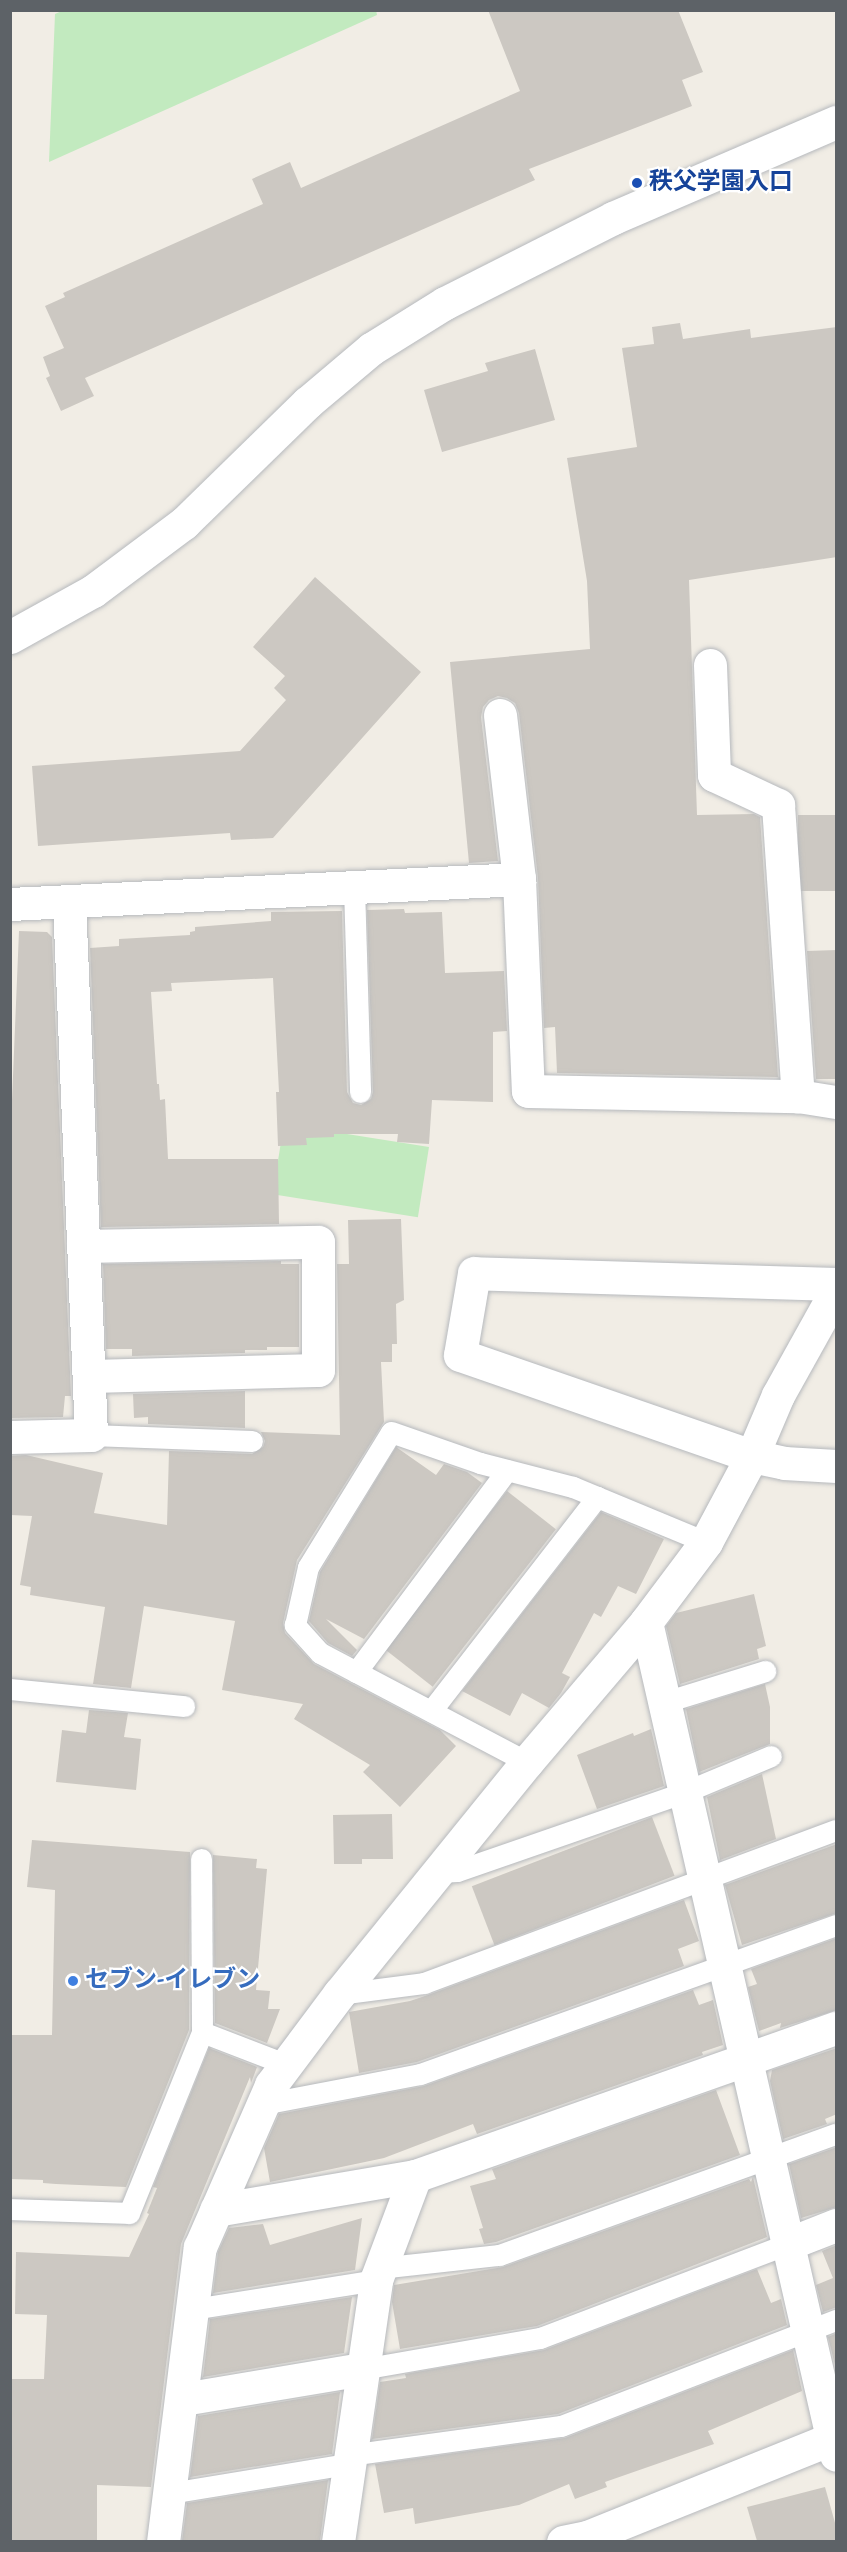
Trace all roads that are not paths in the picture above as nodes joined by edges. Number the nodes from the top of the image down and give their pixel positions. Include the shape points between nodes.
1 (837, 122) edge
2 (10, 637) edge
3 (710, 665) dead end
4 (500, 715) dead end
5 (519, 879) junction
6 (354, 887) junction
7 (69, 901) junction
8 (10, 904) edge
9 (360, 1092) dead end
10 (798, 1096) junction
11 (837, 1102) edge
12 (83, 1246) junction
13 (837, 1284) edge
14 (837, 1291) edge
15 (88, 1376) junction
16 (91, 1435) junction
17 (10, 1437) edge
18 (252, 1441) dead end
19 (752, 1456) junction
20 (837, 1466) edge
21 (507, 1470) junction
22 (597, 1497) junction
23 (706, 1542) junction
24 (646, 1622) junction
25 (765, 1671) dead end
26 (356, 1672) junction
27 (10, 1689) edge
28 (665, 1702) junction
29 (184, 1706) dead end
30 (431, 1712) junction
31 (771, 1756) dead end
32 (527, 1762) junction
33 (686, 1792) junction
34 (837, 1830) edge
35 (201, 1859) dead end
36 (438, 1872) junction
37 (705, 1877) junction
38 (837, 1925) edge
39 (724, 1966) junction
40 (339, 1994) junction
41 (837, 2028) edge
42 (202, 2032) junction
43 (745, 2060) junction
44 (285, 2064) junction
45 (263, 2104) junction
46 (837, 2134) edge
47 (769, 2160) junction
48 (415, 2176) junction
49 (10, 2209) edge
50 (216, 2210) junction
51 (837, 2225) edge
52 (790, 2243) junction
53 (377, 2274) junction
54 (193, 2309) junction
55 (823, 2325) edge
56 (362, 2369) junction
57 (183, 2399) junction
58 (835, 2443) edge
59 (348, 2460) junction
60 (170, 2493) junction
61 (576, 2540) edge
62 (163, 2541) edge
63 (338, 2541) edge

1 - 2 street via 613,218 427,314 371,349 307,403 184,522 93,591
3 - 10 street via 714,776 778,805
4 - 5 street
5 - 6 street
5 - 10 street via 528,1091
6 - 7 street
6 - 9 lane
7 - 8 street
7 - 12 street
10 - 11 street
12 - 15 street
12 - 15 street via 318,1242 318,1370
13 - 19 street via 474,1273 460,1355
14 - 19 street via 778,1395
15 - 16 street
16 - 17 street
16 - 18 lane
19 - 20 street via 784,1463
19 - 23 street
21 - 22 lane
21 - 26 lane
21 - 26 lane via 391,1432 308,1567 295,1625 320,1653
22 - 23 lane
22 - 30 lane
23 - 24 street
24 - 28 street
24 - 32 street
25 - 28 lane
26 - 30 lane
27 - 29 lane
28 - 33 street
30 - 32 lane
31 - 33 lane
32 - 36 street
33 - 36 lane via 457,1871
33 - 37 street
34 - 37 lane
35 - 42 lane
36 - 40 street
37 - 39 street
37 - 40 lane via 424,1983
38 - 39 lane
39 - 43 street
39 - 45 lane via 420,2074
40 - 44 street
41 - 43 street
42 - 44 lane
42 - 49 lane via 129,2213
43 - 47 street
43 - 48 street
44 - 45 street
45 - 50 street
46 - 47 lane
47 - 52 street
47 - 53 lane via 499,2255
48 - 50 street
48 - 53 street
50 - 54 street via 200,2247
51 - 52 street
52 - 55 street
52 - 56 lane via 540,2338
53 - 54 lane
53 - 56 street
54 - 57 street
55 - 58 street
55 - 59 lane via 561,2426
56 - 57 street
56 - 59 street
57 - 60 street
58 - 61 street
59 - 60 lane
59 - 63 street
60 - 62 street

